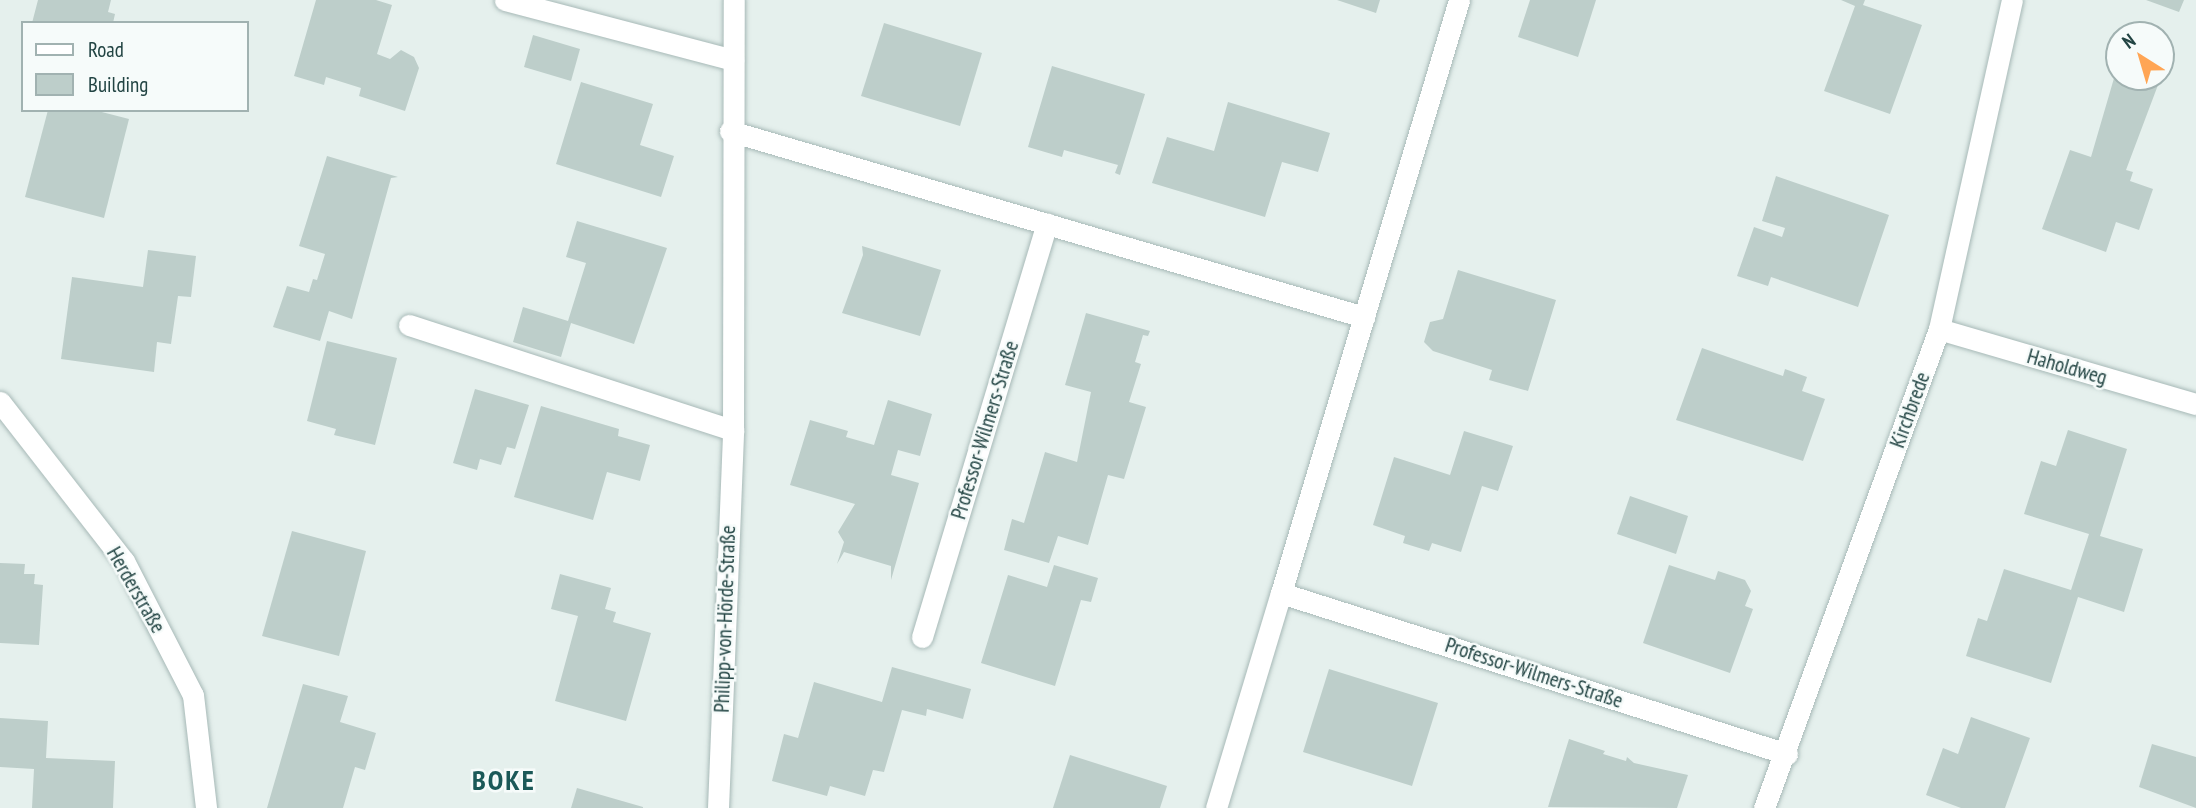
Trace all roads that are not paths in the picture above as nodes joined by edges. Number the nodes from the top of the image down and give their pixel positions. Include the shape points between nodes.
1 (505, 0) edge
2 (734, 0) edge
3 (1459, 0) edge
4 (2012, 0) edge
5 (733, 60) junction
6 (730, 131) junction
7 (1047, 223) junction
8 (1364, 317) junction
9 (409, 325) dead end
10 (1939, 330) junction
11 (0, 402) edge
12 (2196, 404) edge
13 (733, 430) junction
14 (1281, 593) junction
15 (922, 637) dead end
16 (1787, 754) junction
17 (206, 808) edge
18 (718, 808) edge
19 (1216, 808) edge
20 (1764, 808) edge

1 - 5 street
2 - 5 street, Philipp-von-Hörde-Straße
3 - 8 street
4 - 10 street, Kirchbrede
5 - 6 street, Philipp-von-Hörde-Straße
6 - 7 street
6 - 13 street, Philipp-von-Hörde-Straße
7 - 8 street
7 - 15 street, Professor-Wilmers-Straße
8 - 14 street
9 - 13 street
10 - 12 street, Haholdweg
10 - 16 street, Kirchbrede
11 - 17 street, Herderstraße via 124,561 193,695
13 - 18 street, Philipp-von-Hörde-Straße
14 - 16 street, Professor-Wilmers-Straße
14 - 19 street
16 - 20 street, Kirchbrede

